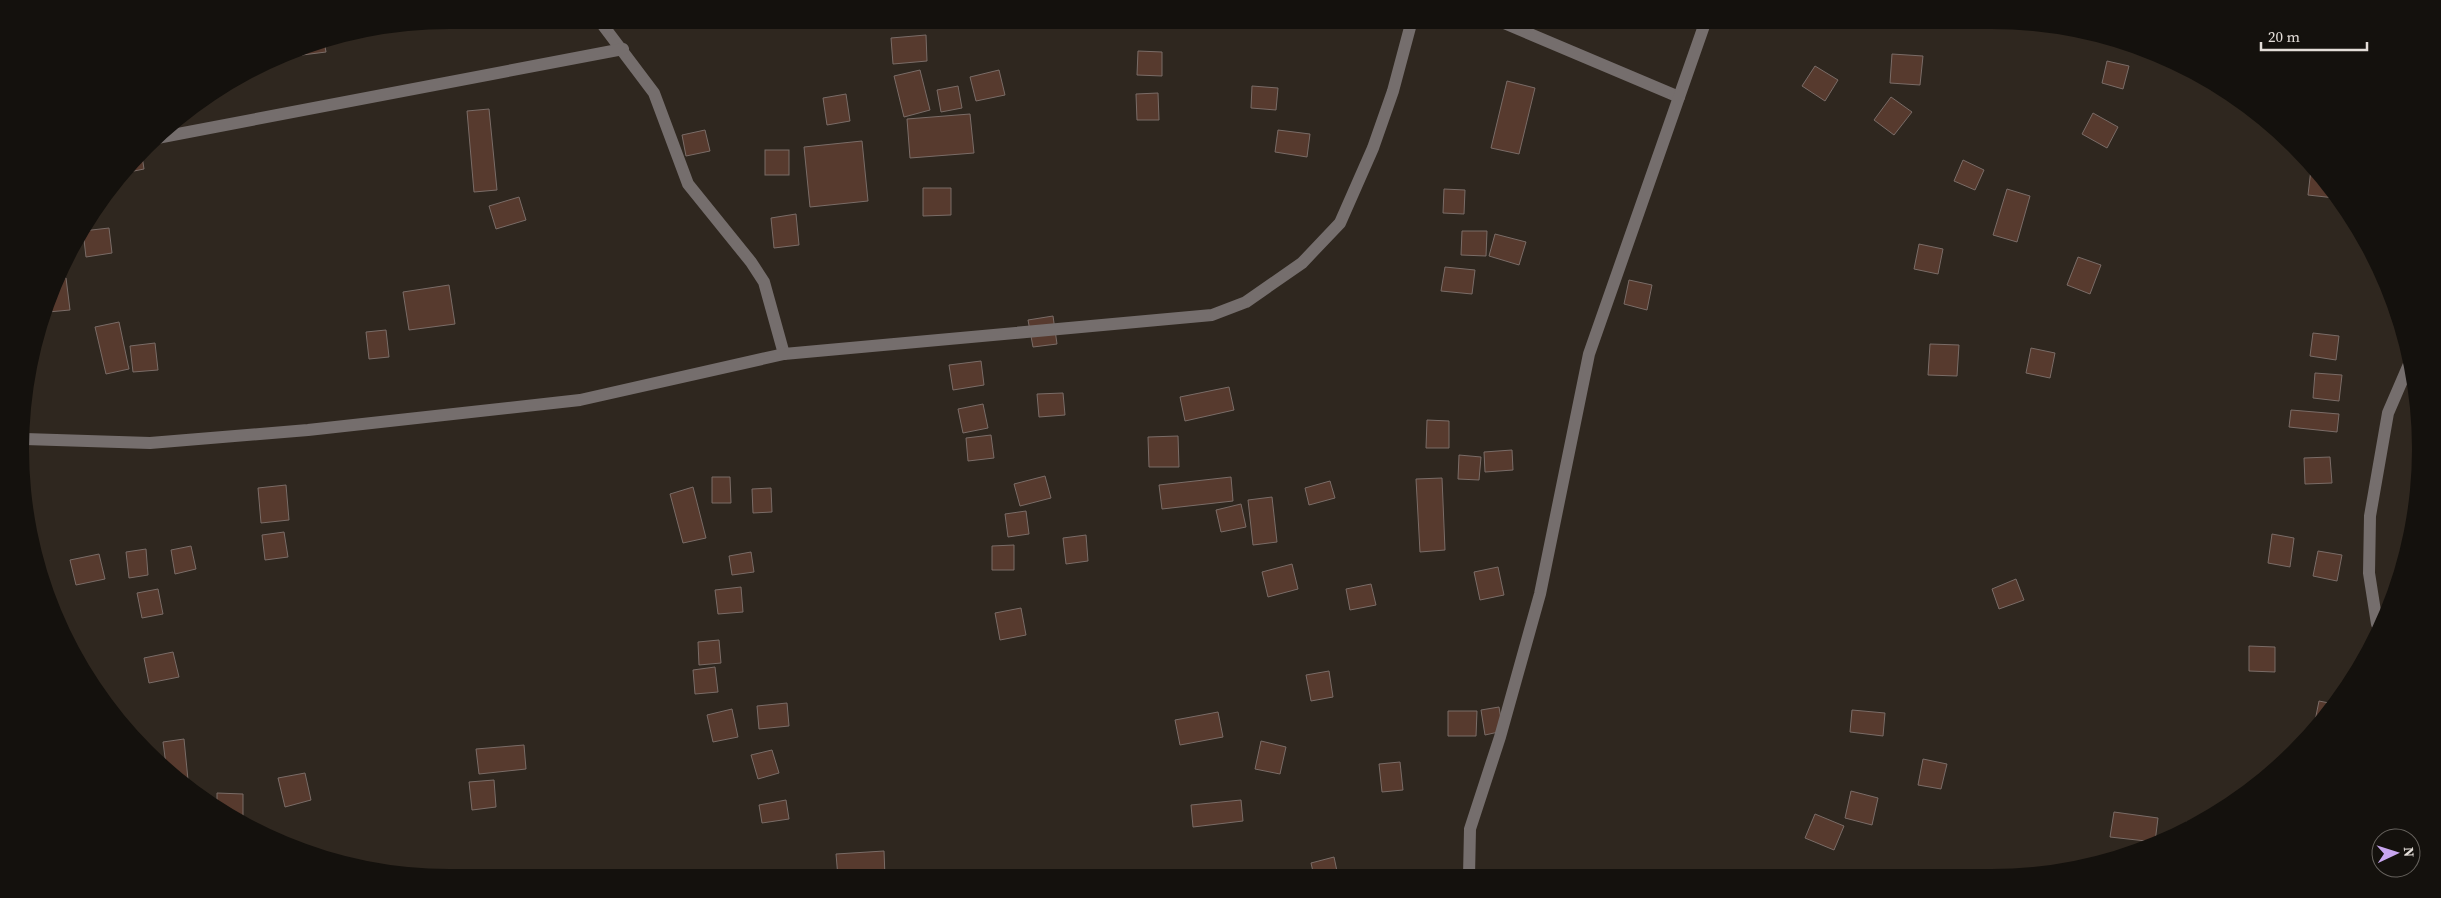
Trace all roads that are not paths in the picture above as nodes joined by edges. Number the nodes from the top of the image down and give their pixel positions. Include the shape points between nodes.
1 (606, 29) edge
2 (1410, 29) edge
3 (1519, 29) edge
4 (1703, 29) edge
5 (623, 49) junction
6 (1679, 96) junction
7 (169, 136) edge
8 (784, 354) junction
9 (2405, 373) edge
10 (29, 439) edge
11 (2377, 617) edge
12 (1469, 869) edge

1 - 5 street
2 - 8 street via 1373,148 1340,223 1302,263 1246,302 1212,315
3 - 6 street
4 - 6 street
5 - 7 street
5 - 8 street via 654,93 688,184 764,282
6 - 12 street via 1589,354 1540,594 1470,829
8 - 10 street via 580,400 308,430 150,443
9 - 11 street via 2388,413 2370,516 2369,572

